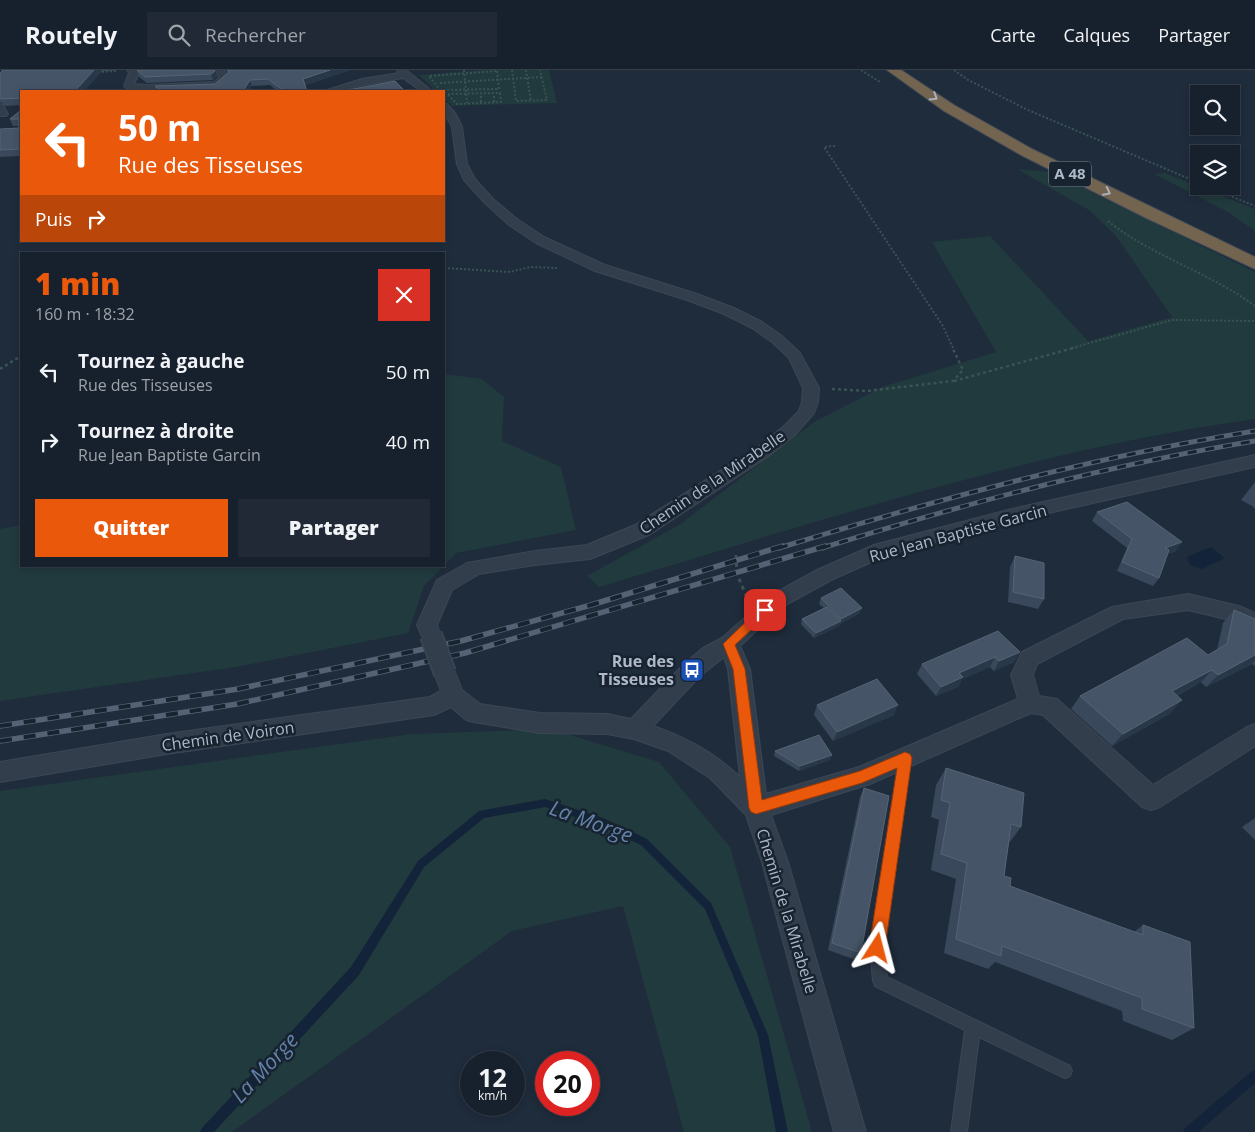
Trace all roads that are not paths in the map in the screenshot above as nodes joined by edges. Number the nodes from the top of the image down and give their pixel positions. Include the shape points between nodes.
1 (220, 70) edge
2 (893, 70) edge
3 (914, 70) edge
4 (126, 71) edge
5 (405, 71) edge
6 (147, 90) edge
7 (333, 90) edge
8 (426, 90) edge
9 (445, 107) edge
10 (1255, 250) edge
11 (1255, 264) edge
12 (1255, 461) edge
13 (1255, 622) edge
14 (728, 644) junction
15 (453, 695) junction
16 (1030, 704) junction
17 (635, 729) junction
18 (1255, 734) edge
19 (905, 758) junction
20 (0, 772) edge
21 (756, 808) junction
22 (974, 1026) junction
23 (1066, 1071) dead end
24 (850, 1132) edge
25 (959, 1132) edge

1 - 6 street via 224,78 217,85
2 -> 11 highway, A 48 via 1025,151
3 - 10 highway, A 48 via 964,103 1051,151
4 - 6 street via 134,73 129,86
5 - 7 street
5 - 8 street
9 - 15 street, Chemin de la Mirabelle, bridge via 457,127 462,164 470,180 513,222 567,254 692,296 757,325 795,356 811,388 806,413 789,431 764,451 642,530 590,552 474,568 444,585 427,625
12 - 14 street, Rue Jean Baptiste Garcin via 1012,515 881,550 775,602
13 - 16 street via 1239,614 1188,602 1119,612 1030,658 1022,675
14 - 17 street, Rue Jean Baptiste Garcin via 692,670
14 - 21 street via 739,669
15 - 17 street, Chemin de la Mirabelle via 474,713 540,723 607,724
15 - 20 street, Chemin de Voiron via 434,706 167,744
16 - 18 street via 1049,706 1151,799
16 - 19 street
17 - 21 street, Chemin de la Mirabelle via 676,744 718,771
19 - 21 street via 862,777
19 - 22 lane via 877,948 880,981
21 - 24 street, Chemin de la Mirabelle via 775,862
22 - 23 lane
22 - 25 lane

